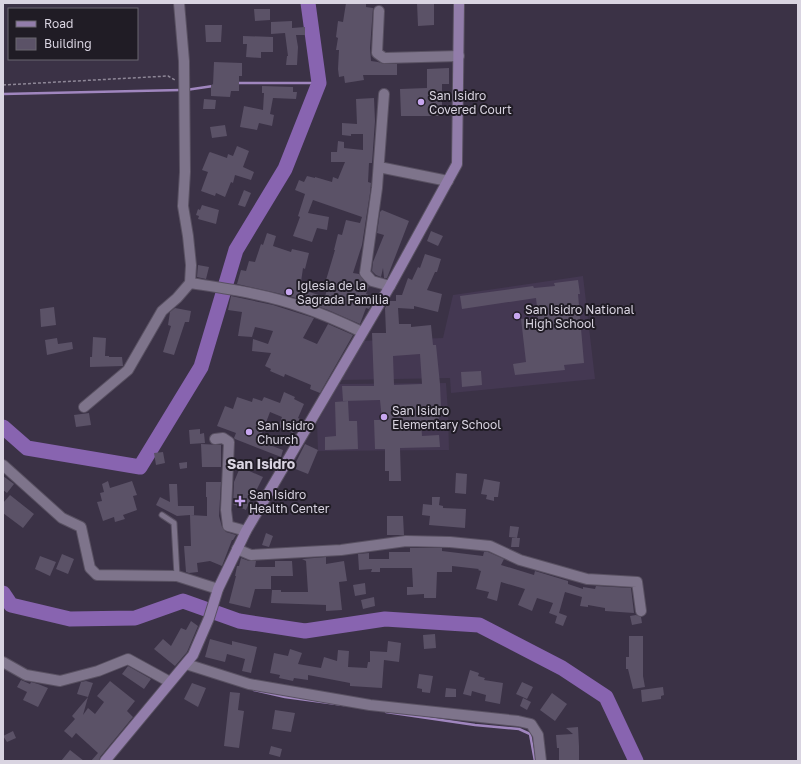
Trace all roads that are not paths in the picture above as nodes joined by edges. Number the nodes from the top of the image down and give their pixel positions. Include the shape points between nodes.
1 (179, 3) edge
2 (458, 3) edge
3 (379, 11) dead end
4 (459, 56) junction
5 (384, 94) dead end
6 (378, 167) junction
7 (448, 182) junction
8 (190, 283) junction
9 (390, 286) junction
10 (362, 332) junction
11 (84, 407) dead end
12 (215, 439) dead end
13 (3, 465) edge
14 (162, 515) dead end
15 (246, 531) junction
16 (237, 549) junction
17 (177, 576) junction
18 (217, 592) junction
19 (641, 611) dead end
20 (3, 662) edge
21 (186, 664) junction
22 (170, 682) junction
23 (105, 761) edge
24 (541, 761) edge

1 - 8 street via 185,90 183,206 188,236
2 - 4 main road
3 - 4 street via 377,53 384,58
4 - 7 main road via 457,164
5 - 6 street
6 - 7 street
6 - 9 street via 365,273 372,281
7 - 9 main road
8 - 10 street via 272,298 303,307
8 - 11 street via 162,311 128,370
9 - 10 main road
10 - 15 main road
12 - 15 street via 223,438 229,442 226,510 228,526
13 - 17 street via 62,518 81,527 90,568 97,575
14 - 17 lane via 174,522
15 - 16 main road
16 - 18 main road
16 - 19 street via 251,555 341,550 406,541 490,546 520,560 587,579 637,582
17 - 18 street
18 - 21 main road via 209,618 193,655
20 - 22 street via 26,675 60,681 98,671 128,659
21 - 22 main road
21 - 24 street via 249,684 370,705 531,724 538,735
22 - 23 main road

